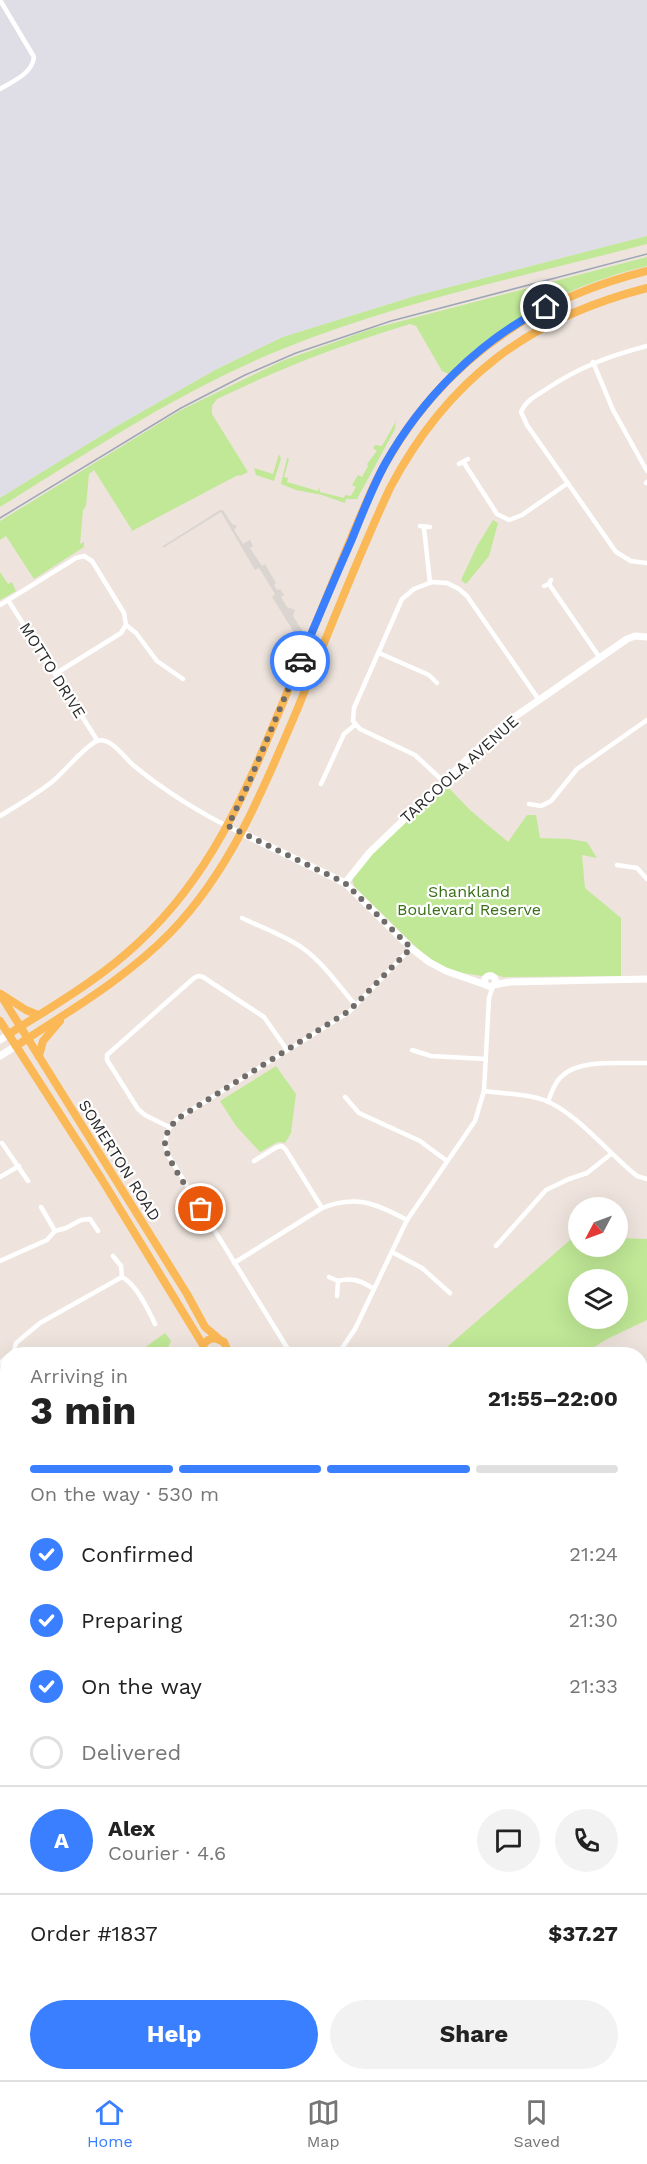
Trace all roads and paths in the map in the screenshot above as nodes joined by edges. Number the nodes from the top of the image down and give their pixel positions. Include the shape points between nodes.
1 (0, 0) edge
2 (0, 89) edge
3 (647, 271) edge
4 (647, 288) edge
5 (647, 346) edge
6 (593, 362) junction
7 (464, 462) dead end
8 (647, 471) edge
9 (568, 483) junction
10 (359, 520) junction
11 (373, 526) junction
12 (430, 527) dead end
13 (647, 563) edge
14 (430, 583) junction
15 (548, 584) dead end
16 (8, 600) junction
17 (0, 605) edge
18 (126, 625) junction
19 (647, 637) edge
20 (379, 653) junction
21 (600, 658) junction
22 (55, 674) junction
23 (183, 680) dead end
24 (437, 684) dead end
25 (539, 700) junction
26 (647, 720) edge
27 (355, 725) junction
28 (97, 740) junction
29 (443, 781) junction
30 (320, 785) dead end
31 (528, 803) dead end
32 (0, 816) edge
33 (228, 826) junction
34 (242, 833) junction
35 (617, 865) dead end
36 (647, 879) edge
37 (345, 883) junction
38 (242, 918) dead end
39 (411, 948) junction
40 (130, 951) junction
41 (147, 955) junction
42 (647, 979) edge
43 (490, 983) junction
44 (0, 994) edge
45 (356, 1006) junction
46 (67, 1013) junction
47 (38, 1015) junction
48 (0, 1020) edge
49 (20, 1027) junction
50 (9, 1034) junction
51 (28, 1039) junction
52 (0, 1040) edge
53 (16, 1046) junction
54 (287, 1050) junction
55 (412, 1050) dead end
56 (0, 1056) edge
57 (39, 1056) junction
58 (486, 1059) junction
59 (647, 1063) edge
60 (484, 1091) junction
61 (345, 1097) dead end
62 (548, 1102) junction
63 (169, 1127) junction
64 (2, 1143) dead end
65 (611, 1154) junction
66 (254, 1161) dead end
67 (447, 1161) junction
68 (19, 1166) junction
69 (0, 1177) edge
70 (647, 1179) edge
71 (28, 1181) dead end
72 (40, 1207) dead end
73 (322, 1208) junction
74 (407, 1220) junction
75 (55, 1231) junction
76 (98, 1231) dead end
77 (496, 1246) dead end
78 (392, 1252) junction
79 (113, 1256) dead end
80 (0, 1261) edge
81 (234, 1263) junction
82 (122, 1277) junction
83 (329, 1277) dead end
84 (338, 1281) junction
85 (374, 1289) junction
86 (450, 1293) dead end
87 (337, 1296) dead end
88 (155, 1324) dead end
89 (218, 1338) junction
90 (15, 1347) edge
91 (199, 1347) edge
92 (204, 1347) edge
93 (226, 1347) edge
94 (287, 1347) edge
95 (343, 1347) edge

1 - 2 street via 33,53 33,64 25,73
3 - 10 main road via 594,286 536,313 497,338 460,369 424,406 401,438
4 - 11 main road via 600,301 558,319 518,342 478,373 419,438
5 - 6 street
6 - 8 street via 613,411
6 - 9 street via 530,399 521,412
7 - 9 street via 496,514 509,520
9 - 13 street via 616,552 631,561
10 - 11 main road
10 - 33 main road
11 - 34 main road
12 - 14 street via 422,527
14 - 20 street via 402,599
14 - 25 street via 447,584 467,596
15 - 21 street
16 - 17 street
16 - 18 street via 84,556 92,561 124,613
16 - 22 street, MOTTO DRIVE
18 - 22 street via 121,633
18 - 23 street via 152,656
19 - 21 street, TARCOOLA AVENUE via 627,639
20 - 24 street via 429,675
20 - 27 street via 354,708
21 - 25 street, TARCOOLA AVENUE
22 - 28 street, MOTTO DRIVE
25 - 29 street, TARCOOLA AVENUE via 503,725
26 - 31 street via 577,769 551,801 541,806
27 - 29 street via 415,755
27 - 30 street via 344,734
28 - 32 street via 52,782
28 - 33 street via 110,743 154,781
29 - 37 street, TARCOOLA AVENUE via 370,852
33 - 34 street
33 - 40 main road via 179,900
34 - 37 street
34 - 41 main road via 195,904
35 - 36 street via 637,868
37 - 39 street
38 - 45 street via 307,951
39 - 43 street via 429,962 464,978
39 - 45 street
40 - 41 main road
40 - 47 main road via 101,975
41 - 46 main road
42 - 43 street
43 - 58 street
44 - 47 main road
44 - 49 main road, SOMERTON ROAD
45 - 54 street
46 - 51 main road
46 - 57 main road via 43,1041
47 - 49 main road
48 - 50 main road, SOMERTON ROAD
49 - 50 main road
49 - 51 main road, SOMERTON ROAD
50 - 52 street
50 - 53 main road, SOMERTON ROAD
51 - 53 main road
51 - 57 main road, SOMERTON ROAD
53 - 56 street
53 - 91 main road, SOMERTON ROAD via 102,1178
54 - 63 street
54 - 63 street via 264,1017 203,977 194,978 106,1055 138,1109
55 - 58 street via 431,1056
57 - 89 main road, SOMERTON ROAD via 202,1323
58 - 60 street
59 - 62 street via 577,1067 559,1078
60 - 62 street
60 - 67 street via 476,1121
61 - 67 street via 359,1113 420,1141
62 - 65 street
63 - 81 street via 164,1145 168,1155
64 - 68 street
65 - 70 street via 637,1176
65 - 77 street via 587,1173 546,1190
66 - 73 street via 282,1146
67 - 74 street
68 - 69 street
68 - 71 street
72 - 75 street
73 - 74 street via 335,1203 366,1202
73 - 81 street
74 - 78 street
75 - 76 street via 86,1218
75 - 80 street via 46,1240
78 - 85 street
78 - 86 street via 422,1268
79 - 82 street via 121,1266
81 - 94 street
82 - 88 street via 136,1288
82 - 90 street via 40,1323
83 - 84 street
84 - 85 street via 354,1279
84 - 87 street
85 - 95 street
89 - 92 main road via 208,1340
89 - 93 main road, SOMERTON ROAD

